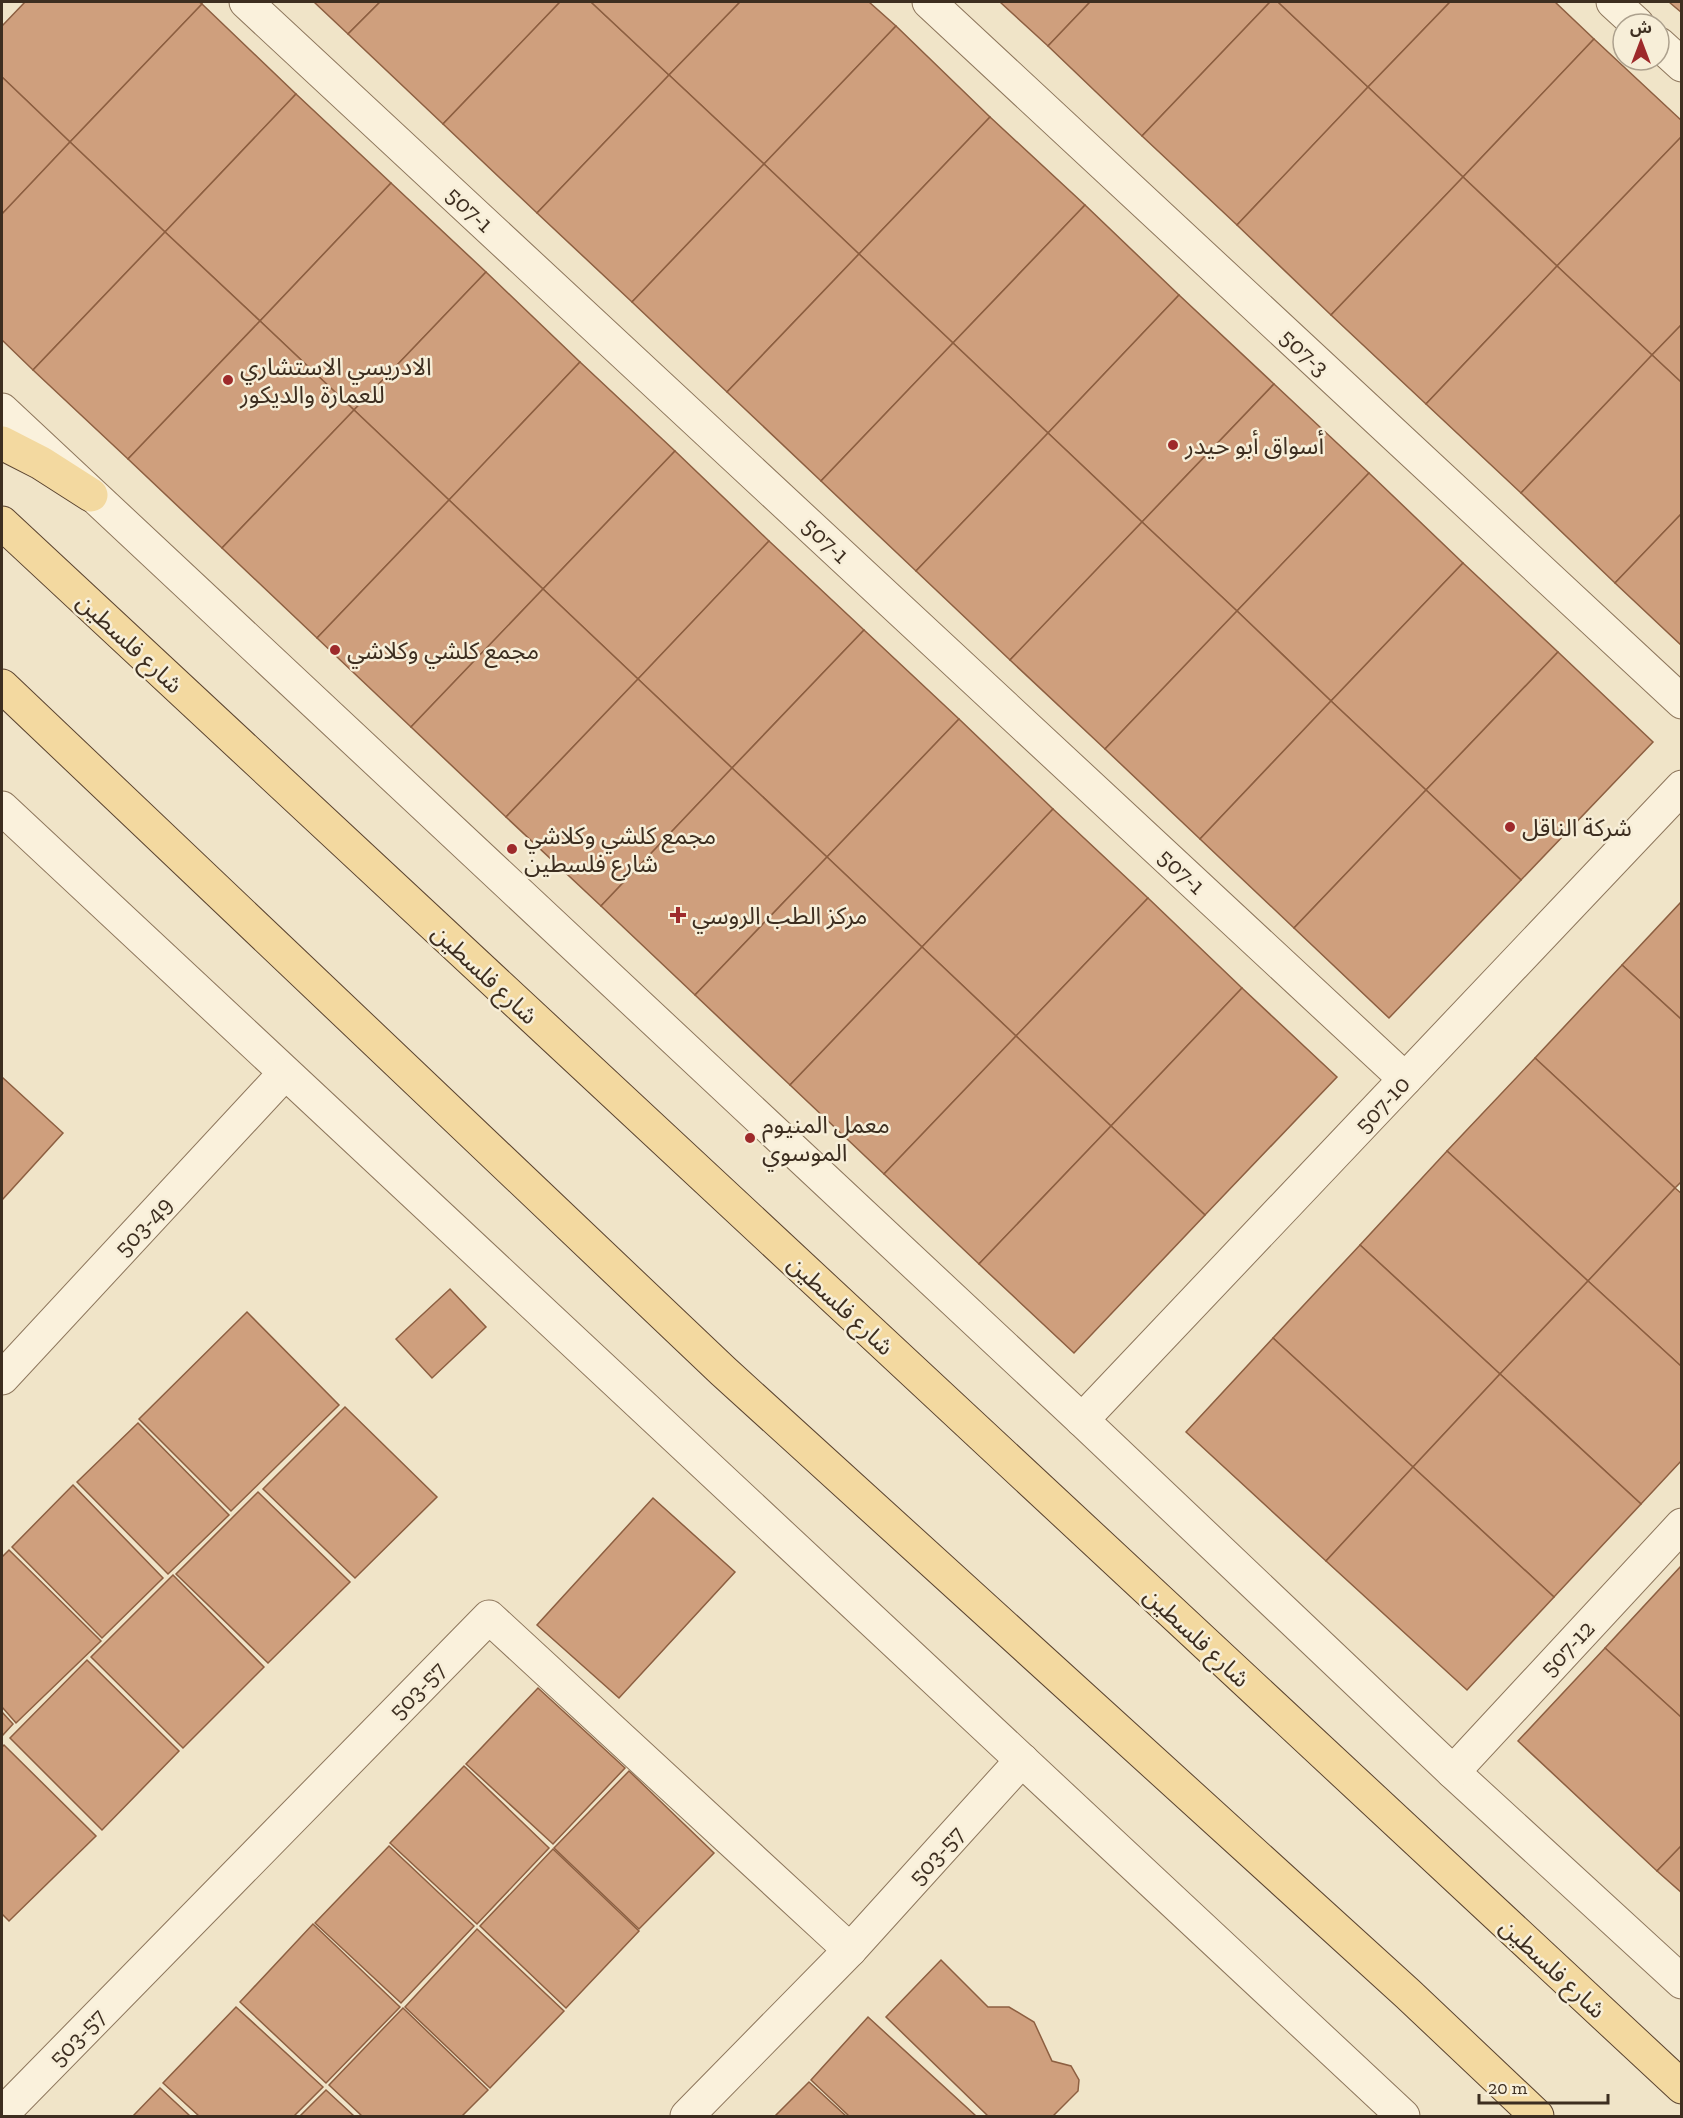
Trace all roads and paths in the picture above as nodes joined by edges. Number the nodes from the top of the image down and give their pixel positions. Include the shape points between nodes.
1 (246, 2) edge
2 (929, 2) edge
3 (2, 410) edge
4 (2, 443) edge
5 (91, 495) junction
6 (2, 523) edge
7 (2, 686) edge
8 (1682, 702) edge
9 (1682, 787) edge
10 (2, 808) edge
11 (285, 1073) junction
12 (1405, 1079) junction
13 (2, 1378) edge
14 (1082, 1420) junction
15 (1682, 1525) edge
16 (1022, 1760) junction
17 (1453, 1772) junction
18 (850, 1950) junction
19 (1682, 1982) edge
20 (1682, 2087) edge
21 (2, 2114) edge
22 (687, 2116) edge
23 (1403, 2116) edge
24 (1537, 2116) edge

1 - 12 street, 507-1
2 - 8 street, 507-3
3 - 5 street
4 - 5 main road
5 - 14 street
6 - 20 main road, شارع فلسطين
7 - 24 main road via 723,1371
9 - 12 street, 507-10
10 - 11 street
11 - 13 street, 503-49
11 - 16 street
12 - 14 street, 507-10
14 - 17 street
15 - 17 street, 507-12
16 - 18 street, 503-57
16 - 23 street
17 - 19 street
18 - 21 street, 503-57 via 489,1617
18 - 22 street, 503-57

